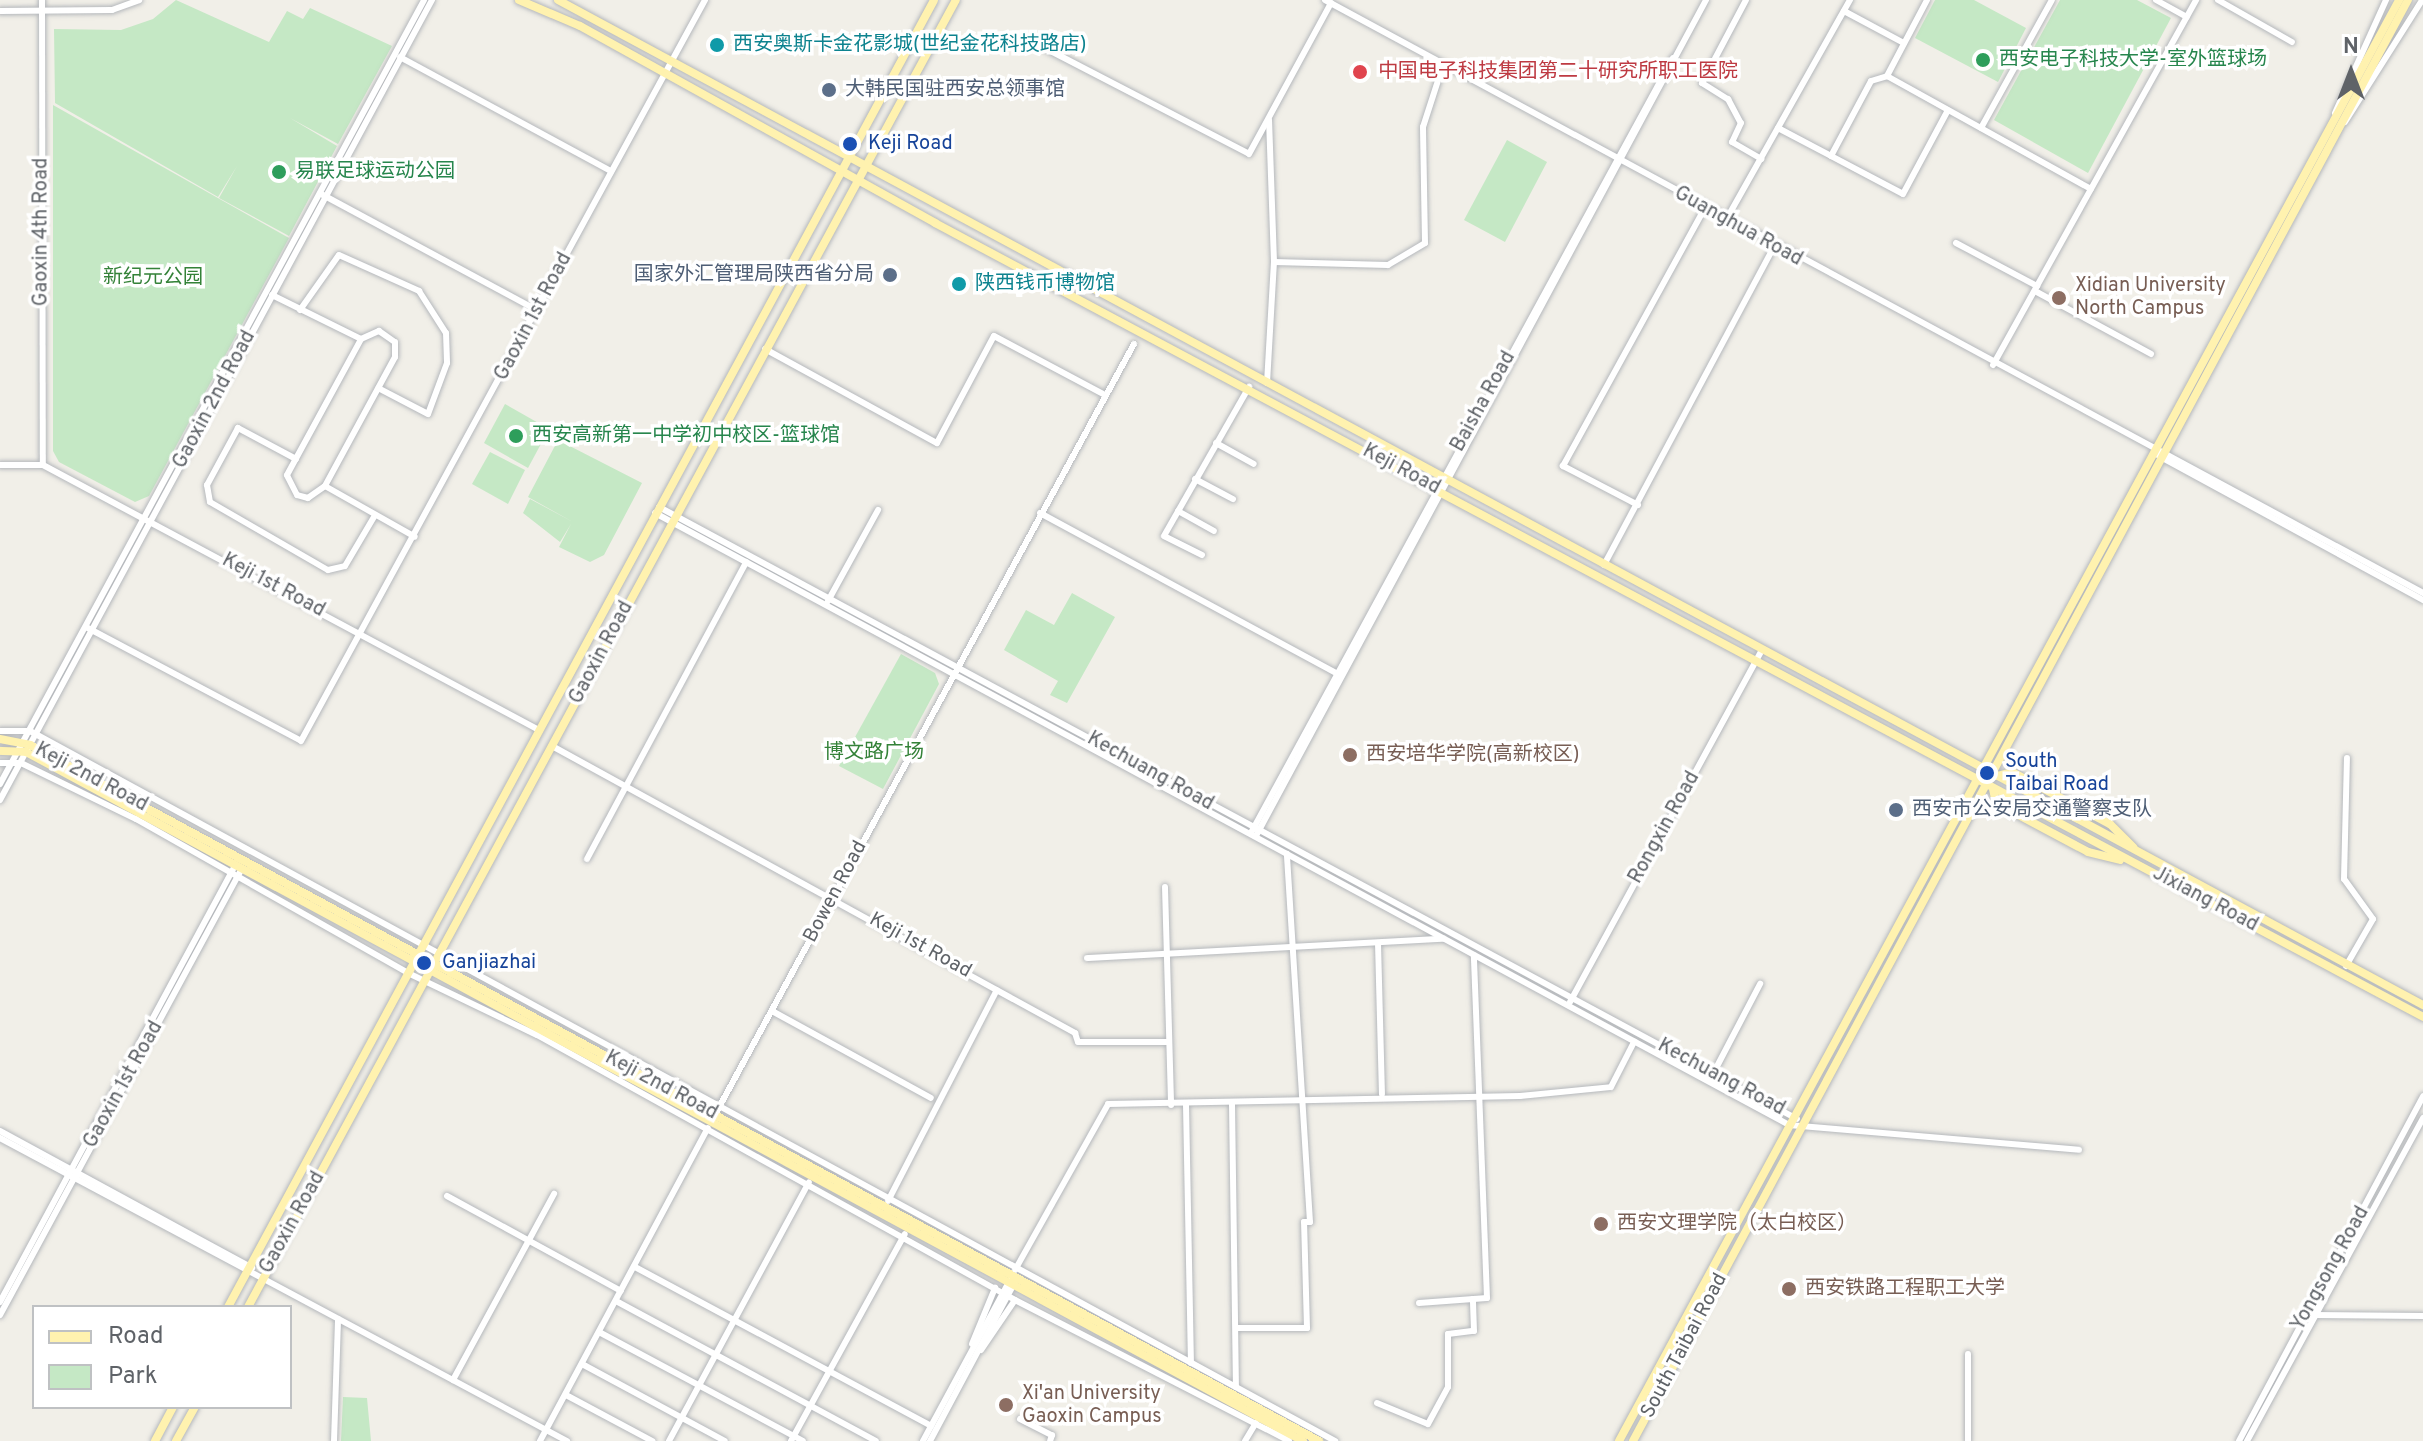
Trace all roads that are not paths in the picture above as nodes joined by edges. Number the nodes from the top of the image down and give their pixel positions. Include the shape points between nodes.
1 (42, 0) edge
2 (139, 0) edge
3 (424, 0) edge
4 (432, 0) edge
5 (519, 0) edge
6 (558, 0) edge
7 (705, 0) edge
8 (934, 0) edge
9 (956, 0) edge
10 (1706, 0) edge
11 (1746, 0) edge
12 (1850, 0) edge
13 (1927, 0) edge
14 (2052, 0) edge
15 (2156, 0) edge
16 (2196, 0) edge
17 (2218, 0) edge
18 (2386, 0) edge
19 (2399, 0) edge
20 (2408, 0) edge
21 (2422, 0) edge
22 (1328, 2) edge
23 (0, 11) edge
24 (42, 11) junction
25 (1844, 11) junction
26 (2187, 17) junction
27 (2292, 42) dead end
28 (1904, 43) junction
29 (1041, 46) dead end
30 (397, 56) junction
31 (672, 62) junction
32 (1443, 65) junction
33 (666, 72) junction
34 (1887, 76) junction
35 (2357, 87) junction
36 (1948, 110) junction
37 (1269, 117) junction
38 (2333, 119) junction
39 (2343, 125) junction
40 (1778, 128) junction
41 (1981, 128) junction
42 (849, 154) junction
43 (1831, 156) junction
44 (1761, 159) junction
45 (1619, 161) junction
46 (842, 168) junction
47 (864, 168) junction
48 (611, 171) junction
49 (857, 180) junction
50 (2091, 189) junction
51 (322, 195) junction
52 (1704, 209) junction
53 (1726, 220) junction
54 (1956, 243) dead end
55 (1774, 247) junction
56 (1274, 262) junction
57 (2036, 288) junction
58 (272, 295) junction
59 (300, 310) junction
60 (538, 311) junction
61 (361, 339) junction
62 (1134, 344) dead end
63 (765, 349) junction
64 (2151, 354) dead end
65 (1993, 365) junction
66 (1267, 383) junction
67 (1249, 387) junction
68 (378, 388) junction
69 (1105, 395) junction
70 (1216, 443) junction
71 (2153, 451) junction
72 (2163, 456) junction
73 (296, 459) junction
74 (1254, 464) dead end
75 (0, 465) edge
76 (43, 465) junction
77 (1195, 479) junction
78 (1446, 480) junction
79 (325, 486) junction
80 (1440, 490) junction
81 (1233, 499) dead end
82 (1638, 505) junction
83 (657, 510) junction
84 (878, 510) dead end
85 (1178, 511) junction
86 (1040, 513) junction
87 (375, 515) junction
88 (147, 519) junction
89 (673, 519) junction
90 (1214, 531) dead end
91 (415, 537) junction
92 (1202, 555) dead end
93 (746, 562) junction
94 (1604, 565) junction
95 (2423, 593) edge
96 (2423, 600) edge
97 (828, 602) junction
98 (89, 628) junction
99 (363, 635) junction
100 (1759, 655) junction
101 (956, 670) junction
102 (1341, 675) junction
103 (539, 730) junction
104 (0, 731) edge
105 (33, 732) junction
106 (0, 739) edge
107 (552, 746) junction
108 (25, 748) junction
109 (0, 751) edge
110 (2347, 758) dead end
111 (0, 763) edge
112 (12, 763) junction
113 (21, 763) junction
114 (1982, 768) junction
115 (1995, 775) junction
116 (1975, 781) junction
117 (0, 784) edge
118 (626, 787) junction
119 (1990, 788) junction
120 (0, 800) edge
121 (1254, 833) junction
122 (1287, 854) junction
123 (587, 859) dead end
124 (240, 863) junction
125 (1165, 887) dead end
126 (833, 898) junction
127 (1446, 938) junction
128 (1378, 943) junction
129 (1292, 950) junction
130 (418, 954) junction
131 (1164, 955) junction
132 (1474, 955) junction
133 (1087, 958) dead end
134 (434, 964) junction
135 (2346, 966) junction
136 (408, 973) junction
137 (425, 982) junction
138 (1760, 984) dead end
139 (997, 990) junction
140 (1570, 1003) junction
141 (2423, 1005) edge
142 (772, 1011) junction
143 (2423, 1017) edge
144 (1167, 1042) junction
145 (1634, 1042) junction
146 (1713, 1074) junction
147 (1382, 1094) junction
148 (2423, 1096) edge
149 (1479, 1097) junction
150 (931, 1098) dead end
151 (1302, 1102) junction
152 (1232, 1104) junction
153 (1171, 1105) junction
154 (1186, 1105) junction
155 (714, 1118) junction
156 (2423, 1118) edge
157 (1792, 1121) junction
158 (1804, 1123) junction
159 (0, 1131) edge
160 (0, 1138) edge
161 (2079, 1150) dead end
162 (73, 1174) junction
163 (809, 1182) junction
164 (554, 1194) dead end
165 (447, 1196) dead end
166 (888, 1201) junction
167 (908, 1227) junction
168 (903, 1237) junction
169 (529, 1241) junction
170 (635, 1267) junction
171 (249, 1269) junction
172 (264, 1278) junction
173 (1011, 1285) junction
174 (995, 1288) junction
175 (621, 1291) junction
176 (1473, 1299) junction
177 (616, 1301) junction
178 (0, 1302) edge
179 (1419, 1303) dead end
180 (229, 1305) edge
181 (249, 1305) edge
182 (0, 1315) edge
183 (2306, 1315) junction
184 (2314, 1315) junction
185 (2423, 1316) edge
186 (338, 1319) junction
187 (733, 1320) junction
188 (1236, 1328) junction
189 (599, 1332) junction
190 (716, 1354) junction
191 (973, 1354) junction
192 (1968, 1354) dead end
193 (1191, 1363) junction
194 (582, 1364) junction
195 (829, 1371) junction
196 (453, 1380) junction
197 (699, 1386) junction
198 (1236, 1387) junction
199 (566, 1395) junction
200 (1377, 1403) dead end
201 (810, 1406) junction
202 (172, 1409) edge
203 (194, 1409) edge
204 (682, 1418) junction
205 (1020, 1419) dead end
206 (1256, 1423) junction
207 (931, 1426) junction
208 (546, 1430) junction
209 (793, 1439) edge
210 (155, 1441) edge
211 (176, 1441) edge
212 (334, 1441) edge
213 (540, 1441) edge
214 (567, 1441) edge
215 (652, 1441) edge
216 (669, 1441) edge
217 (725, 1441) edge
218 (803, 1441) edge
219 (876, 1441) edge
220 (923, 1441) edge
221 (930, 1441) edge
222 (1050, 1441) edge
223 (1245, 1441) edge
224 (1289, 1441) edge
225 (1303, 1441) edge
226 (1319, 1441) edge
227 (1335, 1441) edge
228 (1619, 1441) edge
229 (1633, 1441) edge
230 (1968, 1441) edge
231 (2239, 1441) edge
232 (2247, 1441) edge

1 - 24 street, Gaoxin 4th Road
2 - 24 street via 112,10
3 - 30 street, Gaoxin 2nd Road
4 - 30 street, Gaoxin 2nd Road
5 - 33 main road, Keji Road
6 - 31 main road
7 - 31 street, Gaoxin 1st Road
8 - 42 main road, Gaoxin Road
9 - 47 main road, Gaoxin Road
10 - 45 street, Baisha Road
11 - 44 street via 1702,83 1728,99 1741,123 1732,142
12 - 25 street
13 - 28 street
14 - 41 street
15 - 26 street
16 - 26 street
17 - 27 street
18 - 38 street
19 - 35 main road, South Taibai Road
20 - 35 main road, South Taibai Road
21 - 39 street
22 - 32 street, Guanghua Road
22 - 37 street
23 - 24 street
24 - 76 street, Gaoxin 4th Road
25 - 28 street
25 - 40 street
26 - 50 street
28 - 34 street
29 - 37 street via 1249,154
30 - 48 street
30 - 51 street, Gaoxin 2nd Road
31 - 33 street, Gaoxin 1st Road
31 - 42 main road
32 - 45 street, Guanghua Road
32 - 56 street via 1423,127 1425,243 1388,265
33 - 46 main road, Keji Road
33 - 48 street, Gaoxin 1st Road
34 - 36 street
34 - 43 street via 1871,81
35 - 38 main road, South Taibai Road
35 - 39 main road, South Taibai Road
36 - 41 street
36 - 43 street via 1903,194
37 - 56 street
38 - 71 main road, South Taibai Road
39 - 72 main road, South Taibai Road
40 - 43 street
40 - 44 street
41 - 50 street
42 - 46 main road, Gaoxin Road
42 - 47 main road, Keji Road
44 - 53 street
45 - 52 street, Guanghua Road
45 - 78 street, Baisha Road
46 - 49 main road, Keji Road
46 - 83 main road, Gaoxin Road
47 - 49 main road, Gaoxin Road
47 - 66 main road, Keji Road
48 - 60 street, Gaoxin 1st Road
49 - 63 main road, Gaoxin Road
49 - 67 main road, Keji Road
50 - 57 street
51 - 58 street, Gaoxin 2nd Road
51 - 60 street
51 - 88 street, Gaoxin 2nd Road
52 - 53 street, Guanghua Road
52 - 82 street via 1563,466
53 - 55 street, Guanghua Road
54 - 57 street
55 - 65 street, Guanghua Road
55 - 82 street
56 - 66 street
57 - 64 street
57 - 65 street
58 - 59 street
58 - 88 street, Gaoxin 2nd Road
59 - 61 street
59 - 68 street via 339,255 419,291 446,333 447,363 428,414
60 - 91 street, Gaoxin 1st Road
61 - 68 street via 379,331 395,342
61 - 73 street
62 - 69 street, Bowen Road
63 - 69 street via 937,443 994,336
63 - 89 main road, Gaoxin Road
65 - 71 street, Guanghua Road
66 - 78 main road, Keji Road
67 - 70 street
67 - 80 main road, Keji Road
68 - 79 street
69 - 86 street, Bowen Road
70 - 74 street
70 - 77 street
71 - 72 street, Guanghua Road
71 - 114 main road, South Taibai Road
72 - 95 street, Guanghua Road
72 - 96 street, Guanghua Road
72 - 115 main road, South Taibai Road
73 - 79 street via 290,489 308,498
73 - 87 street via 238,428 207,485 210,502 328,570 345,566
75 - 76 street, Keji 1st Road
76 - 88 street, Keji 1st Road
77 - 81 street
77 - 85 street
78 - 80 street, Baisha Road
78 - 94 main road, Keji Road
79 - 87 street
80 - 100 main road, Keji Road
80 - 102 street, Baisha Road
82 - 94 street
83 - 89 street, Kechuang Road
83 - 103 main road, Gaoxin Road
84 - 97 street
85 - 90 street
85 - 92 street via 1164,536
86 - 101 street, Bowen Road
86 - 102 street
87 - 91 street
88 - 98 street, Gaoxin 2nd Road
88 - 99 street, Keji 1st Road
89 - 93 street, Kechuang Road
89 - 97 street, Kechuang Road
89 - 107 main road, Gaoxin Road
91 - 99 street, Gaoxin 1st Road
93 - 97 street, Kechuang Road
93 - 118 street
94 - 100 main road, Keji Road
97 - 101 street, Kechuang Road
98 - 99 street, Gaoxin 1st Road via 301,741
98 - 105 street, Gaoxin 2nd Road
99 - 103 street, Keji 1st Road
100 - 114 main road, Keji Road
100 - 116 main road, Keji Road
100 - 140 street, Rongxin Road
101 - 121 street, Kechuang Road
101 - 126 street, Bowen Road
102 - 121 street, Baisha Road
103 - 130 main road, Gaoxin Road
104 - 105 street
105 - 108 street, Gaoxin 2nd Road
105 - 124 street
106 - 108 main road, Keji 2nd Road
107 - 118 street, Keji 1st Road
107 - 134 main road, Gaoxin Road
108 - 109 main road, Keji 2nd Road
108 - 112 street, Gaoxin 2nd Road
108 - 113 street, Gaoxin 2nd Road
108 - 124 main road, Keji 2nd Road
110 - 135 street via 2344,879 2373,919
111 - 112 street
112 - 113 street
112 - 117 street, Gaoxin 2nd Road
113 - 120 street, Gaoxin 2nd Road
113 - 124 street
114 - 115 main road, Keji Road
114 - 116 main road, South Taibai Road
115 - 119 main road, South Taibai Road
115 - 135 main road, Jixiang Road
116 - 119 main road, Keji Road
116 - 157 main road, South Taibai Road
118 - 123 street
118 - 126 street, Keji 1st Road
119 - 143 main road, Jixiang Road
119 - 158 main road, South Taibai Road
121 - 122 street, Kechuang Road
121 - 140 street, Kechuang Road
122 - 127 street, Kechuang Road
122 - 129 street
124 - 130 main road, Keji 2nd Road
124 - 136 street
124 - 162 street, Gaoxin 1st Road
125 - 131 street
126 - 139 street, Keji 1st Road
126 - 142 street, Bowen Road
127 - 128 street
127 - 132 street, Kechuang Road
128 - 129 street
128 - 147 street
129 - 131 street
129 - 151 street
130 - 134 main road, Keji 2nd Road
130 - 134 street
130 - 136 main road, Gaoxin Road
131 - 133 street
131 - 144 street
132 - 140 street, Kechuang Road
132 - 149 street
134 - 137 main road, Gaoxin Road
134 - 155 main road, Keji 2nd Road
134 - 155 street
135 - 141 main road, Jixiang Road
136 - 137 street
136 - 171 main road, Gaoxin Road
137 - 155 street
137 - 172 main road, Gaoxin Road
138 - 146 street
139 - 144 street, Keji 1st Road via 1075,1033 1078,1042
139 - 166 street
140 - 145 street, Kechuang Road
140 - 146 street, Kechuang Road
142 - 150 street
142 - 155 street, Bowen Road
144 - 153 street
145 - 149 street via 1611,1087
145 - 157 street, Kechuang Road
146 - 157 street, Kechuang Road
147 - 149 street
147 - 151 street
148 - 183 street, Yongsong Road
149 - 176 street via 1487,1298
151 - 152 street
151 - 188 street via 1307,1328
152 - 154 street
152 - 188 street
153 - 154 street
153 - 173 street via 1108,1104
154 - 193 street
155 - 163 street
155 - 166 street
155 - 167 main road, Keji 2nd Road
155 - 170 street, Bowen Road
155 - 173 main road, Keji 2nd Road
156 - 184 street, Yongsong Road
157 - 158 street, Kechuang Road
157 - 228 main road, South Taibai Road
158 - 161 street, Kechuang Road
158 - 229 main road, South Taibai Road
159 - 162 street
160 - 162 street
162 - 171 street
162 - 178 street, Gaoxin 1st Road
162 - 182 street, Gaoxin 1st Road
163 - 168 street
163 - 187 street
164 - 169 street
165 - 169 street
166 - 173 street
167 - 168 street
167 - 173 main road, Keji 2nd Road
168 - 174 street
168 - 195 street
169 - 175 street
169 - 196 street
170 - 175 street, Bowen Road
170 - 187 street
171 - 172 street
171 - 180 main road, Gaoxin Road
172 - 181 main road, Gaoxin Road
172 - 186 street
173 - 174 street
173 - 191 street
173 - 191 street
173 - 193 street
173 - 206 street
173 - 225 main road, Keji 2nd Road
173 - 226 main road, Keji 2nd Road
174 - 191 street
175 - 177 street, Bowen Road
176 - 179 street
176 - 200 street via 1474,1331 1448,1334 1448,1387 1428,1424
177 - 189 street, Bowen Road
177 - 190 street
183 - 184 street
183 - 231 street, Yongsong Road
184 - 185 street
184 - 232 street, Yongsong Road
186 - 196 street
186 - 212 street
187 - 190 street
187 - 195 street
188 - 198 street
189 - 194 street, Bowen Road
189 - 197 street
190 - 197 street
190 - 201 street
191 - 207 street
191 - 221 street
192 - 230 street
193 - 198 street
194 - 199 street, Bowen Road
194 - 204 street
195 - 201 street
195 - 207 street
196 - 208 street
197 - 204 street
197 - 209 street
198 - 227 street
199 - 208 street, Bowen Road
199 - 215 street
201 - 209 street
201 - 219 street
202 - 210 main road
203 - 211 main road
204 - 216 street
204 - 217 street
205 - 222 street via 1052,1435
206 - 223 street
206 - 224 street
207 - 220 street
208 - 213 street, Bowen Road
208 - 214 street
209 - 218 street

